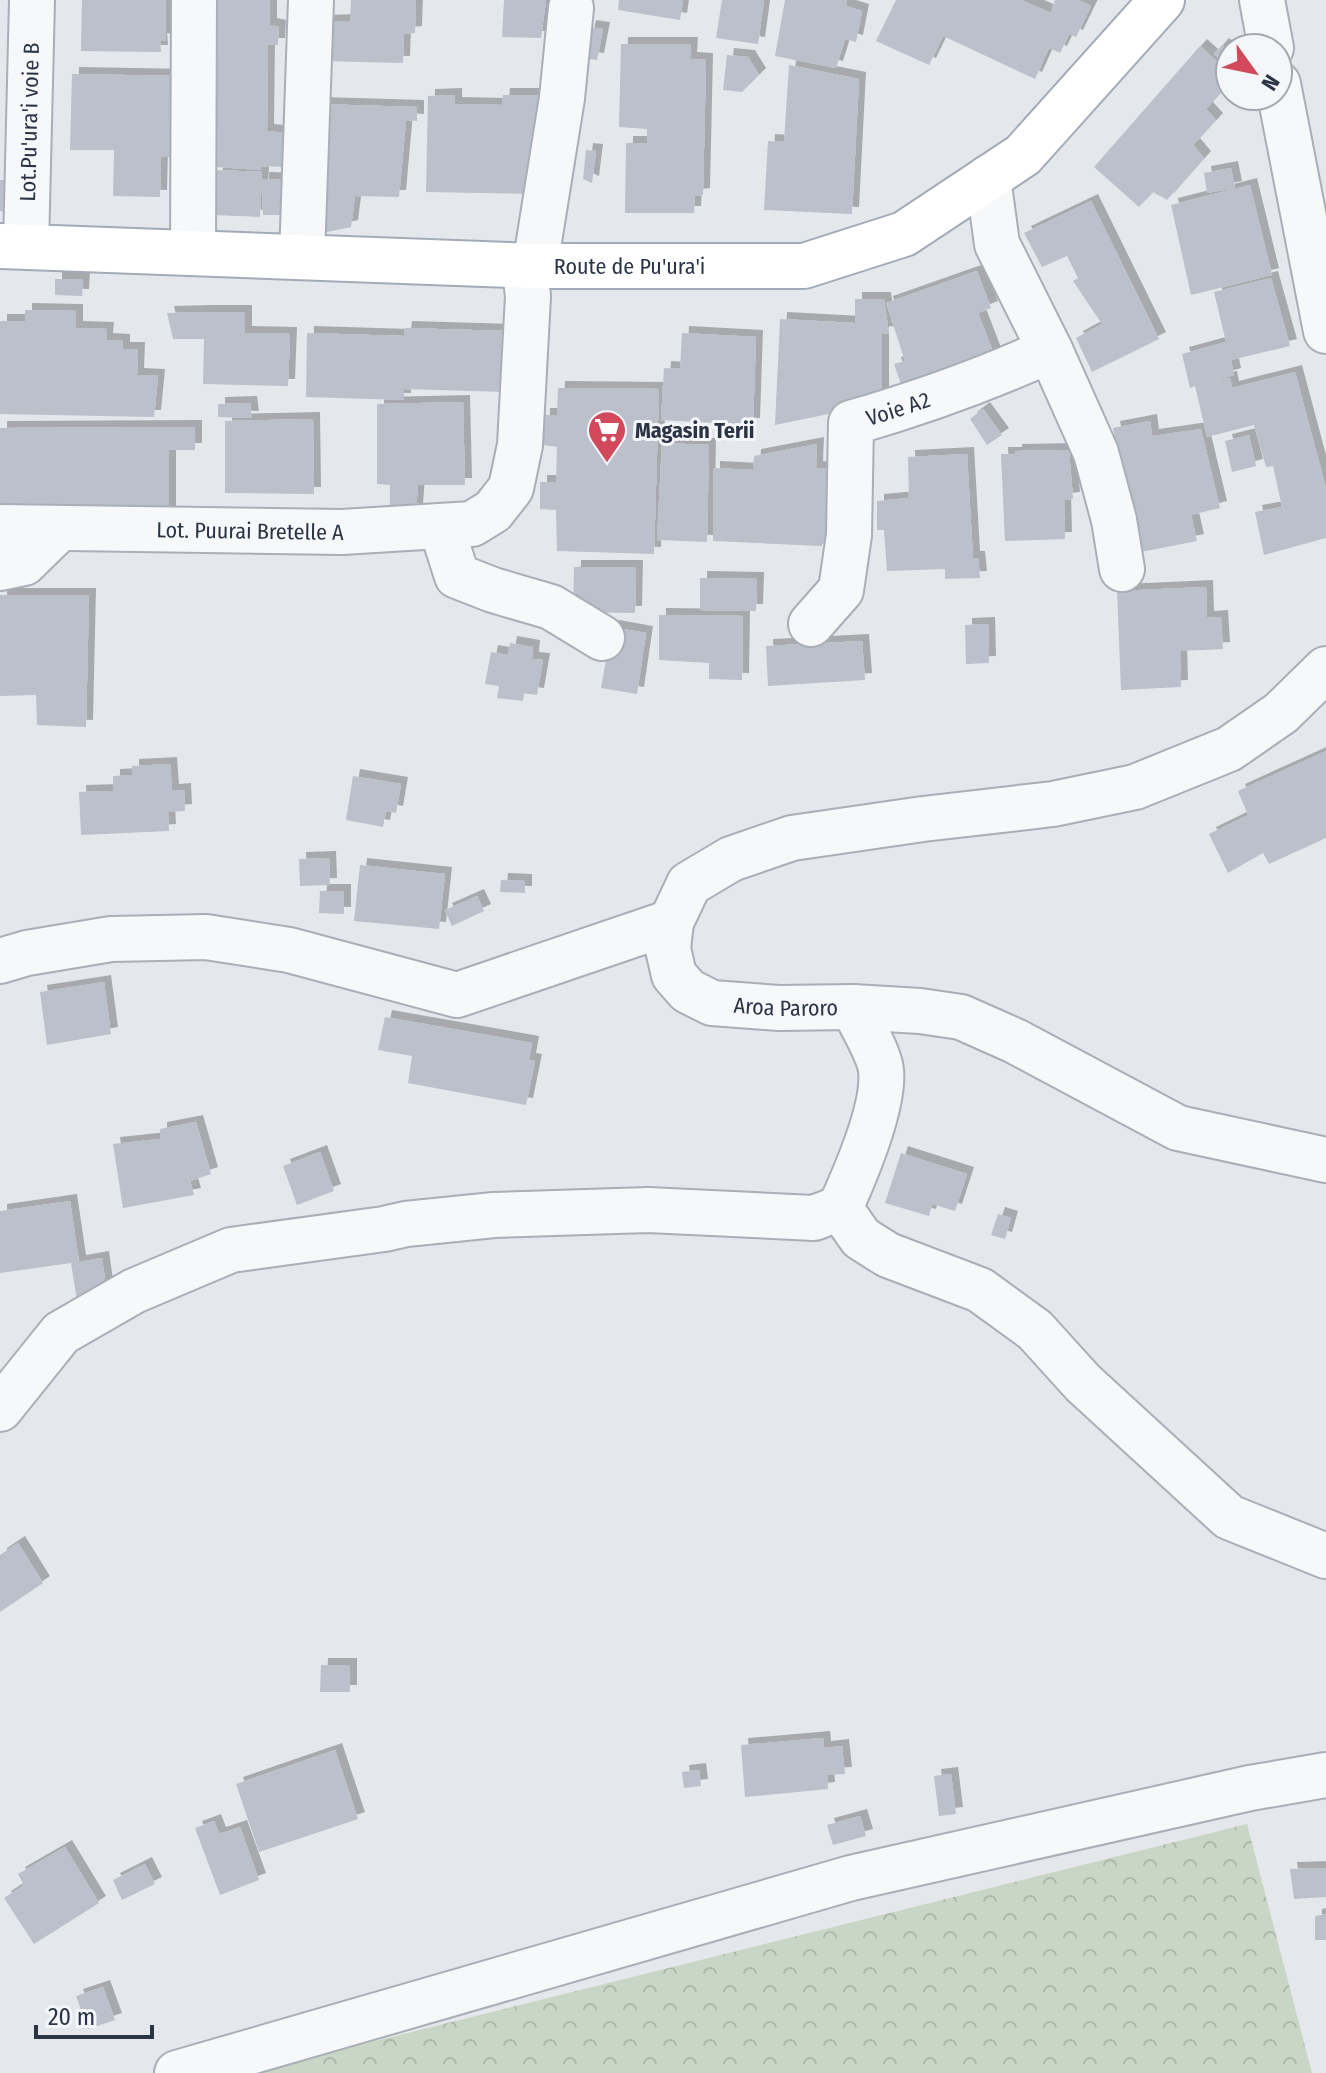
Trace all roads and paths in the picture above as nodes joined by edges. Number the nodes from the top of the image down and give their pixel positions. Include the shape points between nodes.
1 (32, 0) edge
2 (194, 0) edge
3 (311, 0) edge
4 (1162, 0) edge
5 (1262, 0) edge
6 (571, 8) dead end
7 (1268, 32) edge
8 (1283, 112) edge
9 (988, 178) junction
10 (13, 246) edge
11 (193, 252) junction
12 (302, 257) junction
13 (530, 265) junction
14 (1326, 331) edge
15 (1050, 350) junction
16 (441, 526) junction
17 (0, 527) edge
18 (60, 528) junction
19 (0, 568) edge
20 (1122, 569) dead end
21 (811, 624) dead end
22 (602, 638) dead end
23 (1326, 669) edge
24 (671, 922) junction
25 (0, 961) edge
26 (853, 1007) junction
27 (1326, 1160) edge
28 (840, 1208) junction
29 (0, 1409) edge
30 (1326, 1556) edge
31 (1326, 1775) edge
32 (177, 2073) edge

1 - 10 street, Lot.Pu'ura'i voie B
2 - 11 street
3 - 12 street
4 - 9 main road, Route de Pu'ura'i via 1023,155
5 - 7 street
6 - 13 street, Lot. Puurai Bretelle A via 562,98
8 - 14 street
9 - 13 main road, Route de Pu'ura'i via 904,234 804,266
9 - 15 street via 997,244
10 - 11 main road, Route de Pu'ura'i
11 - 12 main road, Route de Pu'ura'i
12 - 13 main road, Route de Pu'ura'i
13 - 16 street, Lot. Puurai Bretelle A via 520,445 511,488 493,511 472,524
15 - 20 street via 1096,453
15 - 21 street, Voie A2 via 932,399 851,423 849,535 841,590
16 - 18 street, Lot. Puurai Bretelle A via 342,532
16 - 22 street via 457,576 551,607
17 - 18 street, Lot. Puurai Bretelle A
18 - 19 street via 24,563
23 - 24 street, Aroa Paroro via 1281,713 1229,749 1135,787 1053,804 792,838 731,859 689,884
24 - 25 street via 457,995 289,950 206,937 111,939
24 - 26 street, Aroa Paroro via 668,949 674,975 688,991 712,1003
26 - 27 street, Aroa Paroro via 961,1017 1178,1128
26 - 28 street via 881,1069 876,1110
28 - 29 street via 814,1218 648,1210 494,1215 231,1250 134,1291 61,1333
28 - 30 street via 861,1238 888,1255 980,1290 1035,1330 1083,1383 1229,1517
31 - 32 street via 851,1878

